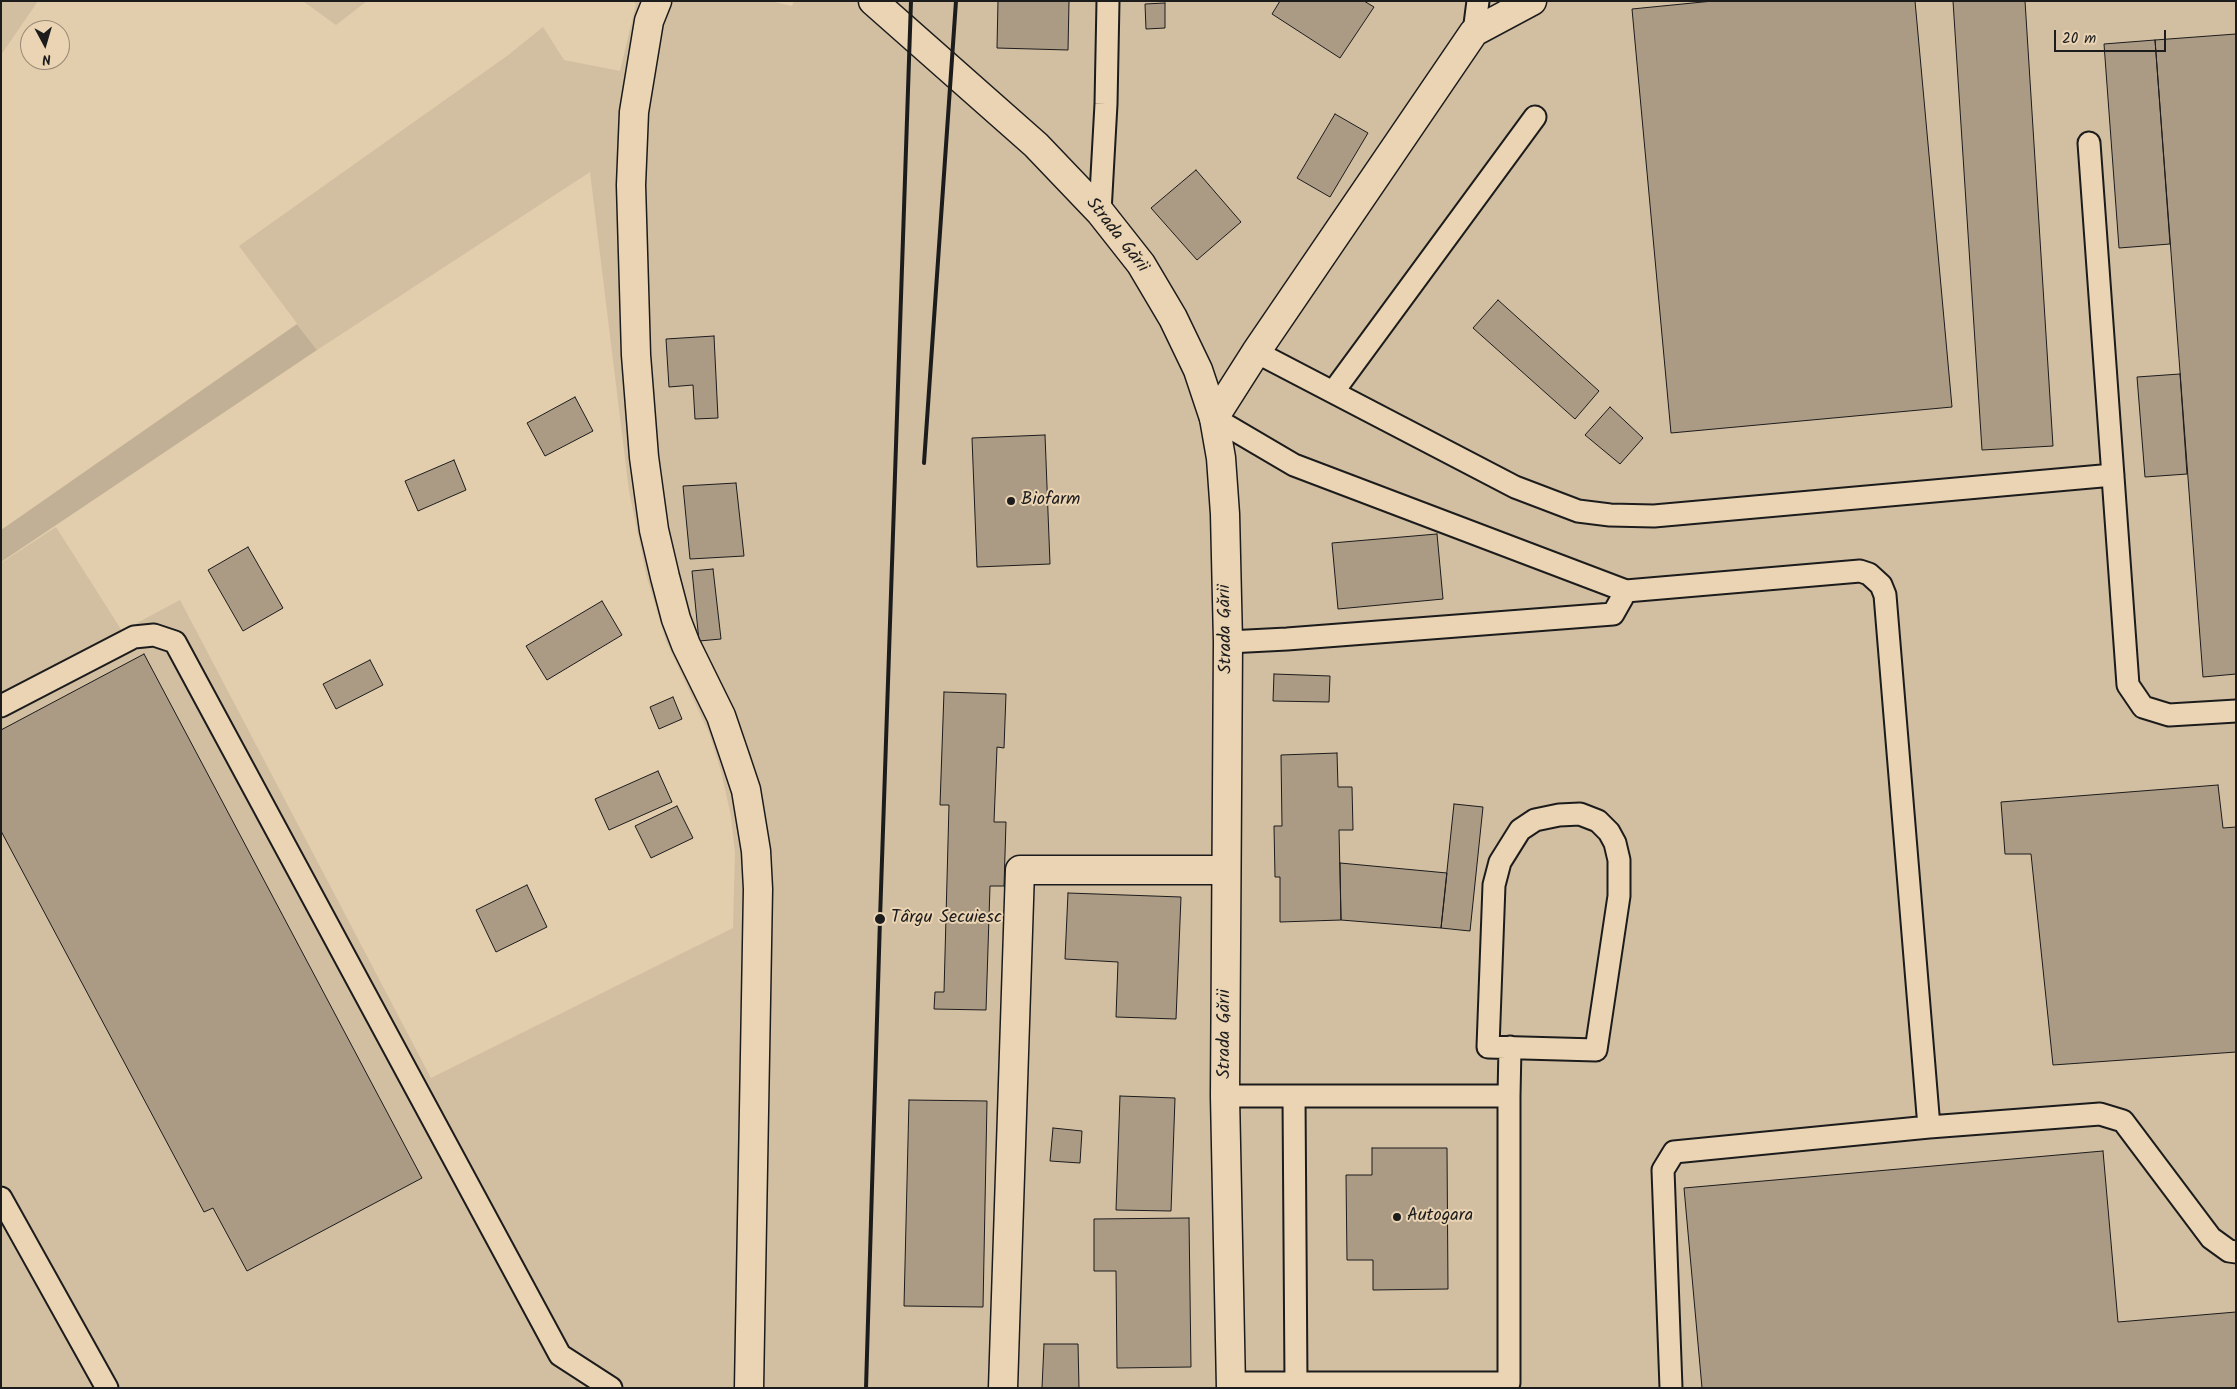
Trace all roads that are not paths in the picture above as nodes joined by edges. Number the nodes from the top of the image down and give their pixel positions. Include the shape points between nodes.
1 (657, 1) edge
2 (873, 1) edge
3 (1108, 1) edge
4 (1478, 1) edge
5 (1532, 1) edge
6 (1474, 32) junction
7 (1535, 117) dead end
8 (2089, 143) dead end
9 (1100, 212) junction
10 (1256, 352) junction
11 (1333, 392) junction
12 (1214, 418) junction
13 (2113, 475) junction
14 (1626, 591) junction
15 (1228, 642) junction
16 (1, 706) edge
17 (2236, 711) edge
18 (1226, 870) junction
19 (1510, 1047) junction
20 (1226, 1096) junction
21 (1509, 1096) junction
22 (1294, 1097) junction
23 (1929, 1127) junction
24 (1, 1198) edge
25 (2236, 1252) edge
26 (1296, 1383) junction
27 (1231, 1385) edge
28 (107, 1388) edge
29 (610, 1388) edge
30 (750, 1388) edge
31 (1003, 1388) edge
32 (1671, 1388) edge

1 - 30 street via 649,21 634,112 631,185 636,356 644,457 654,530 665,577 683,636 721,716 735,756 746,790 756,851
2 - 9 street, Strada Gării via 1036,145
3 - 9 lane
4 - 6 lane
5 - 6 street
6 - 10 street
7 - 11 lane
8 - 13 lane
9 - 12 street, Strada Gării via 1141,264 1173,318 1198,370
10 - 11 lane
10 - 12 street
11 - 13 lane via 1515,487 1550,502 1610,515 1654,516
12 - 14 lane via 1294,464
12 - 15 street, Strada Gării via 1225,514
13 - 17 lane via 2128,685 2143,707 2169,715
14 - 15 lane via 1613,614
14 - 23 lane via 1860,571 1881,585 1885,595
15 - 18 street, Strada Gării
16 - 29 lane via 134,637 154,635 175,642 560,1355
18 - 20 street, Strada Gării
18 - 31 street via 1020,870
19 - 19 lane via 1488,1047 1494,885 1500,862 1520,830 1535,820 1580,814 1598,821 1609,832 1619,860 1619,896 1596,1050
19 - 21 lane
20 - 22 lane
20 - 27 street, Strada Gării
21 - 22 lane
21 - 26 lane via 1509,1382
22 - 26 lane
23 - 25 lane via 2100,1114 2123,1121 2211,1238 2229,1251
23 - 32 lane via 1674,1152 1663,1170
24 - 28 lane
26 - 27 lane

